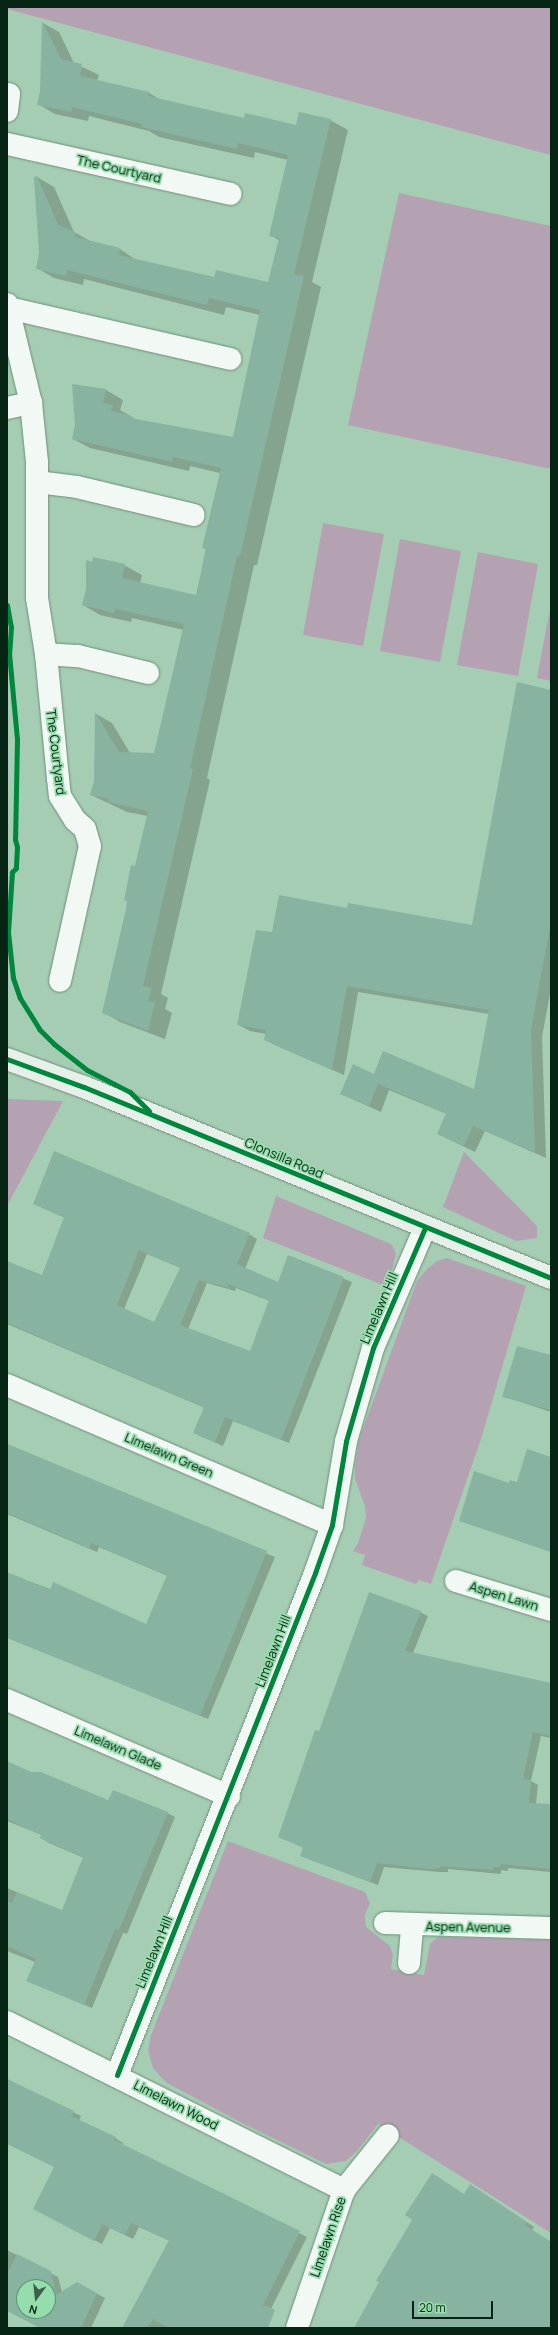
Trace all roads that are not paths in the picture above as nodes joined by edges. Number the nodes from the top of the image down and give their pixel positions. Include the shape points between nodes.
1 (7, 144) edge
2 (230, 194) dead end
3 (8, 306) edge
4 (230, 359) dead end
5 (31, 403) junction
6 (7, 408) edge
7 (37, 482) junction
8 (194, 515) dead end
9 (46, 654) junction
10 (148, 673) dead end
11 (60, 981) dead end
12 (7, 1059) edge
13 (424, 1228) junction
14 (551, 1278) edge
15 (7, 1385) edge
16 (332, 1524) junction
17 (456, 1581) dead end
18 (551, 1610) edge
19 (7, 1700) edge
20 (229, 1796) junction
21 (384, 1923) dead end
22 (412, 1925) junction
23 (551, 1928) edge
24 (409, 1963) dead end
25 (7, 2022) edge
26 (117, 2075) junction
27 (388, 2135) dead end
28 (344, 2190) junction
29 (297, 2328) edge

1 - 2 street, The Courtyard
3 - 4 street, The Courtyard
3 - 5 street, The Courtyard
5 - 6 street
5 - 7 street, The Courtyard
7 - 8 street via 77,487
7 - 9 street, The Courtyard via 37,598
9 - 10 street via 78,656
9 - 11 street, The Courtyard via 60,796 75,820 85,829 90,846
12 - 13 main road, Clonsilla Road via 84,1087
13 - 14 main road, Clonsilla Road
13 - 16 street, Limelawn Hill via 373,1348 346,1441
15 - 16 street, Limelawn Green
16 - 20 street, Limelawn Hill
17 - 18 street, Aspen Lawn
19 - 20 street, Limelawn Glade
20 - 26 street, Limelawn Hill
21 - 22 street, Aspen Avenue
22 - 23 street, Aspen Avenue
22 - 24 street
25 - 26 street, Limelawn Wood
26 - 28 street, Limelawn Wood
27 - 28 street, Limelawn Rise
28 - 29 street, Limelawn Rise

